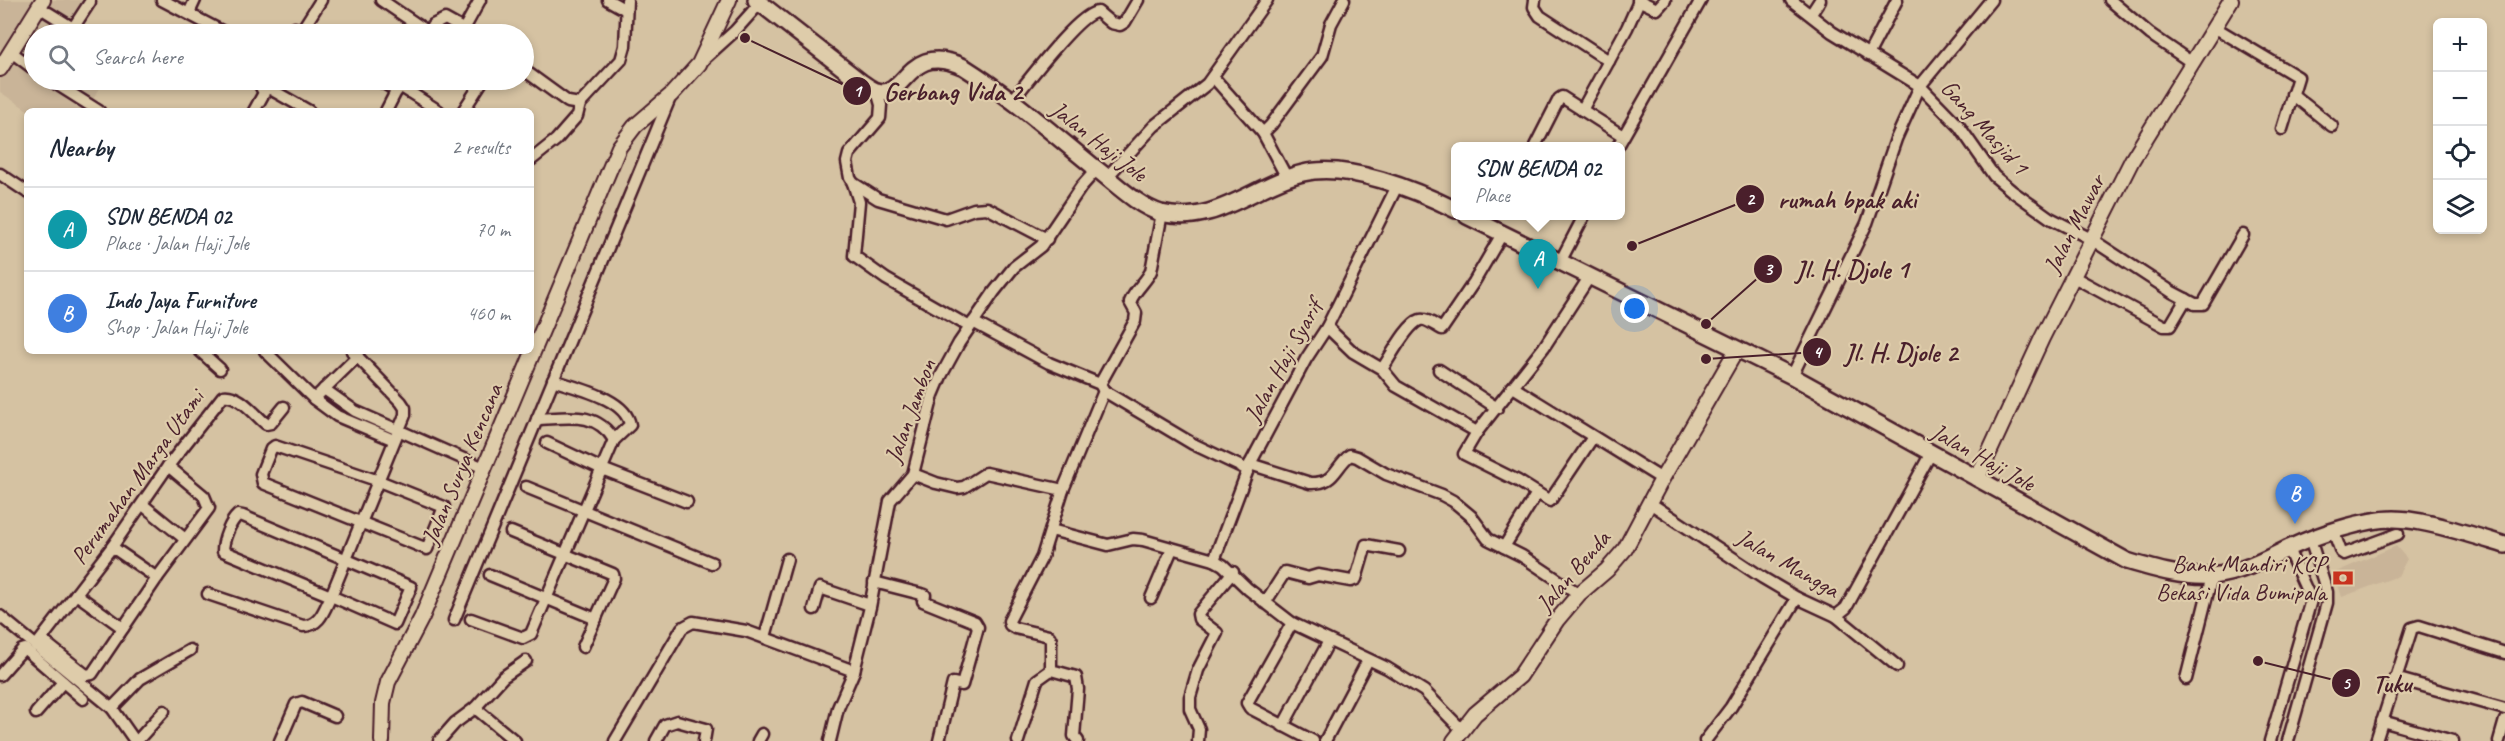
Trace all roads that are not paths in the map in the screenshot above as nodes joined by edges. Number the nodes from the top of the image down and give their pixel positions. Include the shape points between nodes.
1 (162, 0) edge
2 (195, 0) edge
3 (321, 0) edge
4 (381, 0) edge
5 (480, 0) edge
6 (609, 0) edge
7 (729, 0) edge
8 (1138, 0) edge
9 (1267, 0) edge
10 (1344, 0) edge
11 (1535, 0) edge
12 (1639, 0) edge
13 (1665, 0) edge
14 (1701, 0) edge
15 (1791, 0) edge
16 (1820, 0) edge
17 (1897, 0) edge
18 (1990, 0) edge
19 (2110, 0) edge
20 (2231, 0) edge
21 (758, 1) edge
22 (90, 2) dead end
23 (41, 4) edge
24 (627, 5) edge
25 (189, 13) junction
26 (1811, 15) junction
27 (28, 24) edge
28 (68, 24) edge
29 (76, 24) edge
30 (209, 24) edge
31 (310, 24) edge
32 (414, 24) edge
33 (436, 24) edge
34 (454, 24) edge
35 (471, 24) edge
36 (2214, 27) junction
37 (24, 30) edge
38 (10, 51) junction
39 (1868, 55) junction
40 (1609, 61) junction
41 (24, 62) edge
42 (2191, 62) junction
43 (699, 64) junction
44 (0, 69) edge
45 (1213, 76) junction
46 (534, 77) edge
47 (1920, 86) junction
48 (66, 90) edge
49 (262, 90) edge
50 (273, 90) edge
51 (398, 90) edge
52 (406, 90) edge
53 (477, 90) edge
54 (877, 91) junction
55 (2292, 94) junction
56 (671, 95) junction
57 (1011, 102) junction
58 (580, 104) junction
59 (94, 108) edge
60 (256, 108) edge
61 (304, 108) edge
62 (388, 108) edge
63 (434, 108) edge
64 (465, 108) edge
65 (1582, 110) junction
66 (2332, 126) dead end
67 (2282, 129) dead end
68 (1263, 134) junction
69 (1623, 136) junction
70 (1538, 142) edge
71 (1620, 142) edge
72 (534, 158) edge
73 (1102, 173) junction
74 (0, 174) edge
75 (1287, 178) junction
76 (854, 183) junction
77 (1396, 186) junction
78 (24, 190) edge
79 (1451, 208) edge
80 (1162, 213) junction
81 (1489, 220) edge
82 (1582, 220) edge
83 (1502, 234) junction
84 (2243, 235) dead end
85 (1047, 239) junction
86 (2091, 239) junction
87 (1560, 262) junction
88 (1590, 276) junction
89 (2072, 276) junction
90 (2186, 299) junction
91 (972, 324) junction
92 (1327, 327) junction
93 (534, 348) edge
94 (1737, 349) junction
95 (203, 354) edge
96 (268, 354) edge
97 (355, 354) edge
98 (532, 354) edge
99 (220, 369) dead end
100 (1382, 369) junction
101 (1438, 370) dead end
102 (1792, 376) junction
103 (553, 380) junction
104 (1102, 387) junction
105 (1513, 387) junction
106 (324, 389) junction
107 (314, 399) junction
108 (284, 407) dead end
109 (1497, 408) junction
110 (537, 419) junction
111 (1477, 432) junction
112 (397, 436) junction
113 (1593, 437) junction
114 (614, 440) junction
115 (547, 443) dead end
116 (1931, 453) junction
117 (168, 466) junction
118 (1249, 467) junction
119 (484, 468) junction
120 (602, 469) junction
121 (912, 474) junction
122 (1662, 479) junction
123 (1977, 479) junction
124 (378, 481) junction
125 (526, 487) dead end
126 (1063, 490) junction
127 (1537, 493) junction
128 (687, 502) dead end
129 (1650, 503) junction
130 (143, 505) junction
131 (584, 512) junction
132 (362, 523) junction
133 (1051, 530) junction
134 (511, 532) dead end
135 (2334, 533) junction
136 (2398, 534) dead end
137 (185, 539) junction
138 (2310, 539) junction
139 (2505, 545) edge
140 (112, 547) junction
141 (1504, 547) junction
142 (1172, 549) junction
143 (2288, 549) junction
144 (1399, 552) dead end
145 (565, 555) junction
146 (786, 559) dead end
147 (347, 560) junction
148 (1214, 560) junction
149 (712, 563) dead end
150 (1233, 572) junction
151 (490, 575) dead end
152 (2212, 576) junction
153 (157, 578) junction
154 (874, 582) junction
155 (2327, 592) junction
156 (76, 594) junction
157 (208, 594) dead end
158 (1579, 594) junction
159 (331, 596) junction
160 (546, 598) junction
161 (1151, 598) dead end
162 (1797, 598) junction
163 (2311, 600) junction
164 (1265, 603) junction
165 (870, 605) junction
166 (814, 609) dead end
167 (0, 616) edge
168 (1836, 616) junction
169 (471, 619) dead end
170 (596, 619) junction
171 (454, 620) dead end
172 (1292, 623) junction
173 (123, 627) junction
174 (765, 637) junction
175 (1329, 641) junction
176 (39, 643) junction
177 (584, 647) dead end
178 (190, 650) dead end
179 (2505, 653) edge
180 (1368, 660) junction
181 (526, 661) dead end
182 (1897, 666) dead end
183 (1051, 670) junction
184 (854, 671) junction
185 (0, 675) edge
186 (2395, 678) junction
187 (2186, 679) dead end
188 (63, 682) junction
189 (83, 699) dead end
190 (112, 708) junction
191 (475, 708) junction
192 (2505, 709) edge
193 (164, 711) dead end
194 (36, 713) dead end
195 (335, 716) dead end
196 (2505, 720) edge
197 (2382, 721) junction
198 (1282, 726) junction
199 (1457, 735) edge
200 (1075, 739) edge
201 (136, 741) edge
202 (280, 741) edge
203 (382, 741) edge
204 (440, 741) edge
205 (515, 741) edge
206 (615, 741) edge
207 (656, 741) edge
208 (704, 741) edge
209 (830, 741) edge
210 (939, 741) edge
211 (1018, 741) edge
212 (1198, 741) edge
213 (1313, 741) edge
214 (1325, 741) edge
215 (1705, 741) edge
216 (2270, 741) edge
217 (2288, 741) edge
218 (2376, 741) edge
219 (2453, 741) edge
220 (2499, 741) edge

1 - 25 street
2 - 25 street
3 - 31 street
4 - 32 street
5 - 35 street
6 - 24 street
7 - 43 street, Jalan Surya Kencana
8 - 57 street via 1120,25 1098,12 1086,14
9 - 45 street, Jalan Jambon
10 - 68 street via 1331,24 1322,56
11 - 40 street via 1534,7 1540,16
12 - 13 street via 1657,9
12 - 40 street
14 - 69 street
15 - 26 street, Gang Masjid 1
16 - 26 street
17 - 39 street
18 - 47 street
19 - 42 street
20 - 36 street, Jalan Mawar
21 - 43 street, Jalan Surya Kencana via 735,31
21 - 54 main road
22 - 29 street
23 - 27 street
23 - 28 street
24 - 58 street via 624,54
25 - 30 street
26 - 39 street, Gang Masjid 1
33 - 34 street via 445,19
36 - 42 street, Jalan Mawar
36 - 55 street via 2295,74 2298,80
37 - 38 street
38 - 41 street
38 - 44 street
39 - 47 street, Gang Masjid 1
40 - 65 street
42 - 86 street, Jalan Mawar via 2132,160
43 - 56 street, Jalan Surya Kencana
45 - 68 street
45 - 73 street, Jalan Jambon
46 - 58 street via 568,102
47 - 86 street, Gang Masjid 1 via 1959,126 1994,176 2050,218
47 - 102 street via 1896,139 1867,224
48 - 59 street
49 - 60 street
50 - 61 street
51 - 62 street
52 - 63 street
53 - 64 street
54 - 57 main road, Jalan Haji Jole via 891,90 921,64 940,59 964,67
54 - 76 street via 880,118 849,154 847,162
55 - 66 street
55 - 67 street
56 - 93 street, Jalan Surya Kencana via 635,126 618,147
56 - 103 street
57 - 73 main road, Jalan Haji Jole
58 - 72 street via 577,116
65 - 69 street
65 - 70 street via 1562,97 1559,99
68 - 75 street
69 - 71 street
73 - 80 main road, Jalan Haji Jole via 1146,206
73 - 85 street, Jalan Jambon via 1081,187
74 - 78 street
75 - 77 main road, Jalan Haji Jole via 1318,170 1335,171
75 - 80 main road, Jalan Haji Jole via 1210,212 1190,216
76 - 85 street via 878,199 946,219 987,208
76 - 91 street via 859,202 854,256 886,279
77 - 79 main road, Jalan Haji Jole
77 - 92 street, Jalan Haji Syarif
80 - 104 street via 1151,271 1130,302 1135,321
81 - 83 main road, Jalan Haji Jole
82 - 87 street
83 - 87 main road, Jalan Haji Jole
83 - 100 street via 1442,329 1418,321
84 - 90 street via 2206,301 2195,304
85 - 91 street, Jalan Jambon via 1014,267
86 - 89 street, Jalan Mawar
86 - 90 street, Gang Masjid 1
87 - 88 main road, Jalan Haji Jole
88 - 94 main road, Jalan Haji Jole
88 - 105 street
89 - 90 street via 2164,326 2169,326
89 - 123 street, Jalan Mawar
91 - 104 street
91 - 121 street, Jalan Jambon via 933,395
92 - 100 street via 1353,352
92 - 118 street, Jalan Haji Syarif
94 - 102 main road, Jalan Haji Jole
94 - 122 street, Jalan Benda
95 - 99 street
96 - 107 street
97 - 106 street
97 - 112 street via 405,408
98 - 119 street, Jalan Surya Kencana
100 - 111 street via 1396,386
101 - 109 street
102 - 116 main road, Jalan Haji Jole
103 - 110 street
103 - 114 street via 604,397 618,408 630,425
104 - 118 street via 1192,444
104 - 126 street
105 - 109 street
105 - 113 street
106 - 107 street
106 - 112 street
107 - 112 street via 337,416
108 - 117 street, Perumahan Marga Utami via 266,424 237,398 223,396
109 - 111 street
110 - 114 street via 596,420
110 - 171 street
111 - 127 street via 1465,456
112 - 119 street
112 - 124 street
113 - 122 street
113 - 127 street via 1551,500
114 - 120 street
115 - 120 street
116 - 123 main road, Jalan Haji Jole
116 - 168 street, Jalan Mangga via 1846,608
117 - 130 street, Perumahan Marga Utami
117 - 137 street via 208,501 206,513
118 - 141 street via 1318,483 1334,475 1350,455 1357,457 1386,474 1453,501 1471,516 1488,539
118 - 148 street, Jalan Haji Syarif
119 - 203 street, Jalan Surya Kencana via 422,617 388,682
120 - 128 street
120 - 131 street
121 - 126 street via 957,488 991,473
121 - 154 street, Jalan Jambon via 890,501
122 - 129 street, Jalan Benda
123 - 152 main road, Jalan Haji Jole via 2127,561 2180,574
124 - 132 street
124 - 132 street via 444,507 427,549
124 - 132 street via 280,447 271,449 261,474 264,483
125 - 131 street
126 - 133 street
127 - 141 street
129 - 158 street, Jalan Benda via 1625,549
129 - 162 street, Jalan Mangga
130 - 137 street
130 - 140 street, Perumahan Marga Utami
131 - 145 street
131 - 149 street
132 - 147 street
133 - 142 street via 1108,545 1133,539
133 - 183 street via 1034,576 1009,621 1015,628 1049,636
134 - 145 street
135 - 136 street via 2344,554
135 - 138 main road, Jalan Haji Jole
135 - 139 main road, Jalan Haji Jole via 2368,522 2396,519
137 - 153 street
138 - 143 main road, Jalan Haji Jole
138 - 155 street
140 - 153 street
140 - 156 street, Perumahan Marga Utami
141 - 158 street
142 - 148 street
142 - 161 street
143 - 152 main road, Jalan Haji Jole via 2261,563
143 - 163 street
144 - 164 street via 1365,545 1356,579 1351,581 1318,575 1308,578 1287,572
145 - 160 street
145 - 170 street via 613,574
146 - 174 street
147 - 159 street
147 - 159 street via 411,587 395,624
147 - 159 street via 243,516 234,519 223,551
148 - 150 street
150 - 164 street
150 - 212 street via 1198,614 1217,633 1198,670 1190,697
151 - 160 street
152 - 187 street
153 - 173 street
154 - 165 street, Jalan Jambon
154 - 210 street via 925,595 923,601 975,622 978,627 962,685 953,683
155 - 163 street
155 - 217 street
156 - 173 street
156 - 176 street, Perumahan Marga Utami
157 - 159 street via 303,626 318,621
158 - 199 street, Jalan Benda via 1520,676 1491,698
160 - 169 street via 527,637
160 - 170 street
162 - 168 street, Jalan Mangga
162 - 215 street
163 - 216 street
164 - 172 street
165 - 166 street via 820,588
165 - 184 street, Jalan Jambon
167 - 176 street
168 - 182 street
170 - 177 street
172 - 175 street
172 - 198 street via 1247,703
173 - 176 street via 92,674 86,675
174 - 184 street
174 - 206 street via 708,623 687,624
175 - 180 street
175 - 198 street
176 - 190 street
178 - 190 street via 140,679
179 - 186 street via 2419,626 2409,633
180 - 199 street via 1424,691
180 - 214 street
181 - 191 street via 503,677
183 - 200 street via 1072,675 1077,681
183 - 211 street via 1037,680
184 - 209 street, Jalan Jambon via 838,708
185 - 188 street via 25,649
186 - 192 street
186 - 197 street
188 - 189 street
188 - 194 street
190 - 201 street
191 - 204 street
191 - 205 street
193 - 201 street
195 - 202 street via 302,702 296,704
196 - 220 street
197 - 218 street
197 - 219 street
198 - 213 street
207 - 208 street via 665,725 677,721 706,729

